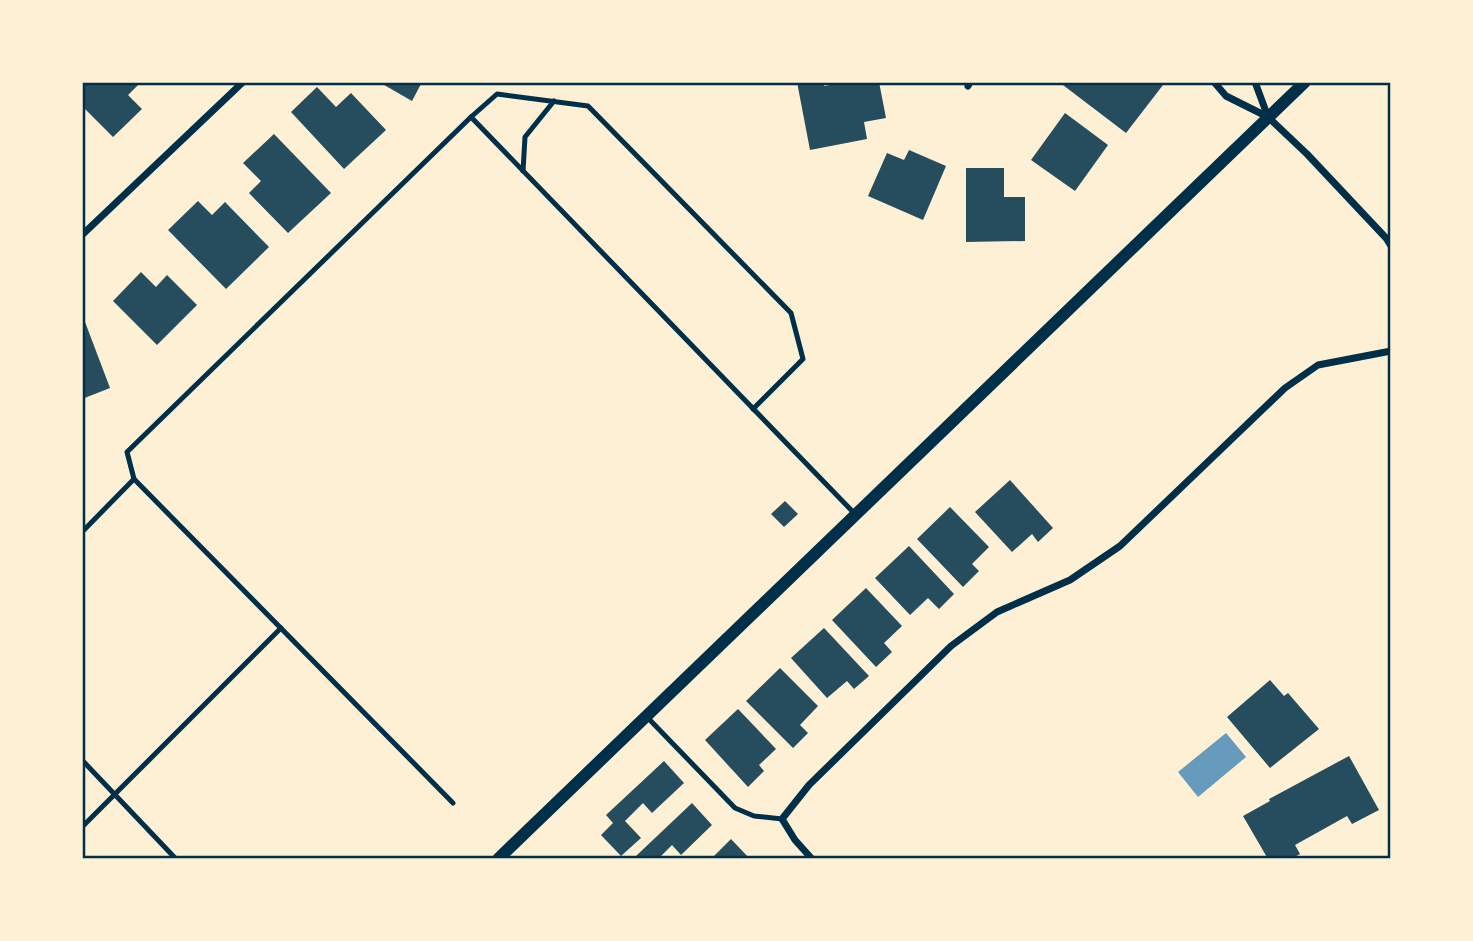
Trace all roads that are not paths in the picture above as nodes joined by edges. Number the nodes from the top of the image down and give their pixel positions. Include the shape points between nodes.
1 (243, 82) edge
2 (1214, 82) edge
3 (1255, 82) edge
4 (1305, 82) edge
5 (554, 101) junction
6 (471, 117) junction
7 (1268, 117) junction
8 (523, 171) junction
9 (82, 235) edge
10 (1391, 246) edge
11 (1391, 351) edge
12 (753, 409) junction
13 (134, 479) junction
14 (857, 516) junction
15 (82, 532) edge
16 (281, 628) junction
17 (646, 716) junction
18 (82, 760) edge
19 (116, 796) junction
20 (453, 803) dead end
21 (782, 819) junction
22 (82, 827) edge
23 (176, 859) edge
24 (498, 859) edge
25 (812, 859) edge

1 - 9 street
2 - 7 street via 1227,96
3 - 7 street
4 - 7 street
5 - 6 lane via 497,94
5 - 8 lane via 525,137
5 - 12 lane via 588,106 791,313 803,359
6 - 8 lane
6 - 13 lane via 127,452
7 - 10 street
7 - 14 street
8 - 12 lane
11 - 21 street via 1318,365 1284,388 1120,546 1070,580 997,612 951,646 809,785
12 - 14 lane
13 - 15 lane
13 - 16 lane
14 - 17 street
16 - 19 lane
16 - 20 lane
17 - 21 lane via 735,808
17 - 24 street
18 - 19 lane
19 - 22 lane
19 - 23 lane
21 - 25 street

